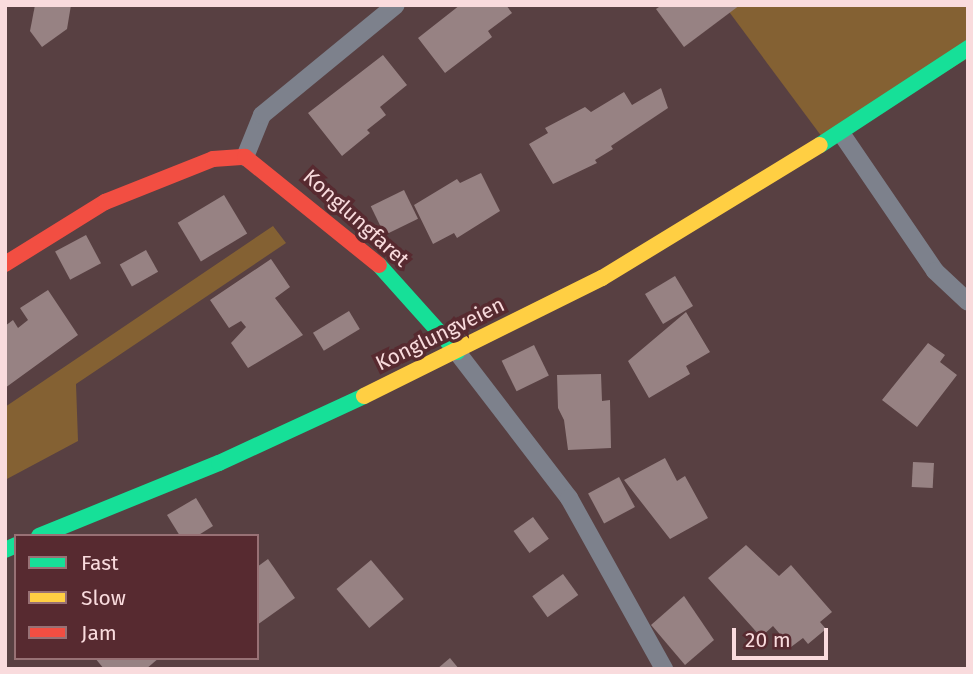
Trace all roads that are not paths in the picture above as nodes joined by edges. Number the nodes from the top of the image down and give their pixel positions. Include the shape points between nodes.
1 (396, 5) edge
2 (968, 48) edge
3 (841, 134) junction
4 (245, 157) junction
5 (5, 264) edge
6 (968, 302) edge
7 (457, 352) junction
8 (44, 534) edge
9 (664, 669) edge

1 - 4 lane via 262,115
2 - 3 street, Konglungveien
3 - 6 lane via 935,271
3 - 7 street, Konglungveien via 602,278
4 - 5 street via 213,159 105,202
4 - 7 street, Konglungfaret via 284,183 375,261
7 - 8 street, Konglungveien via 219,463
7 - 9 lane via 569,498

